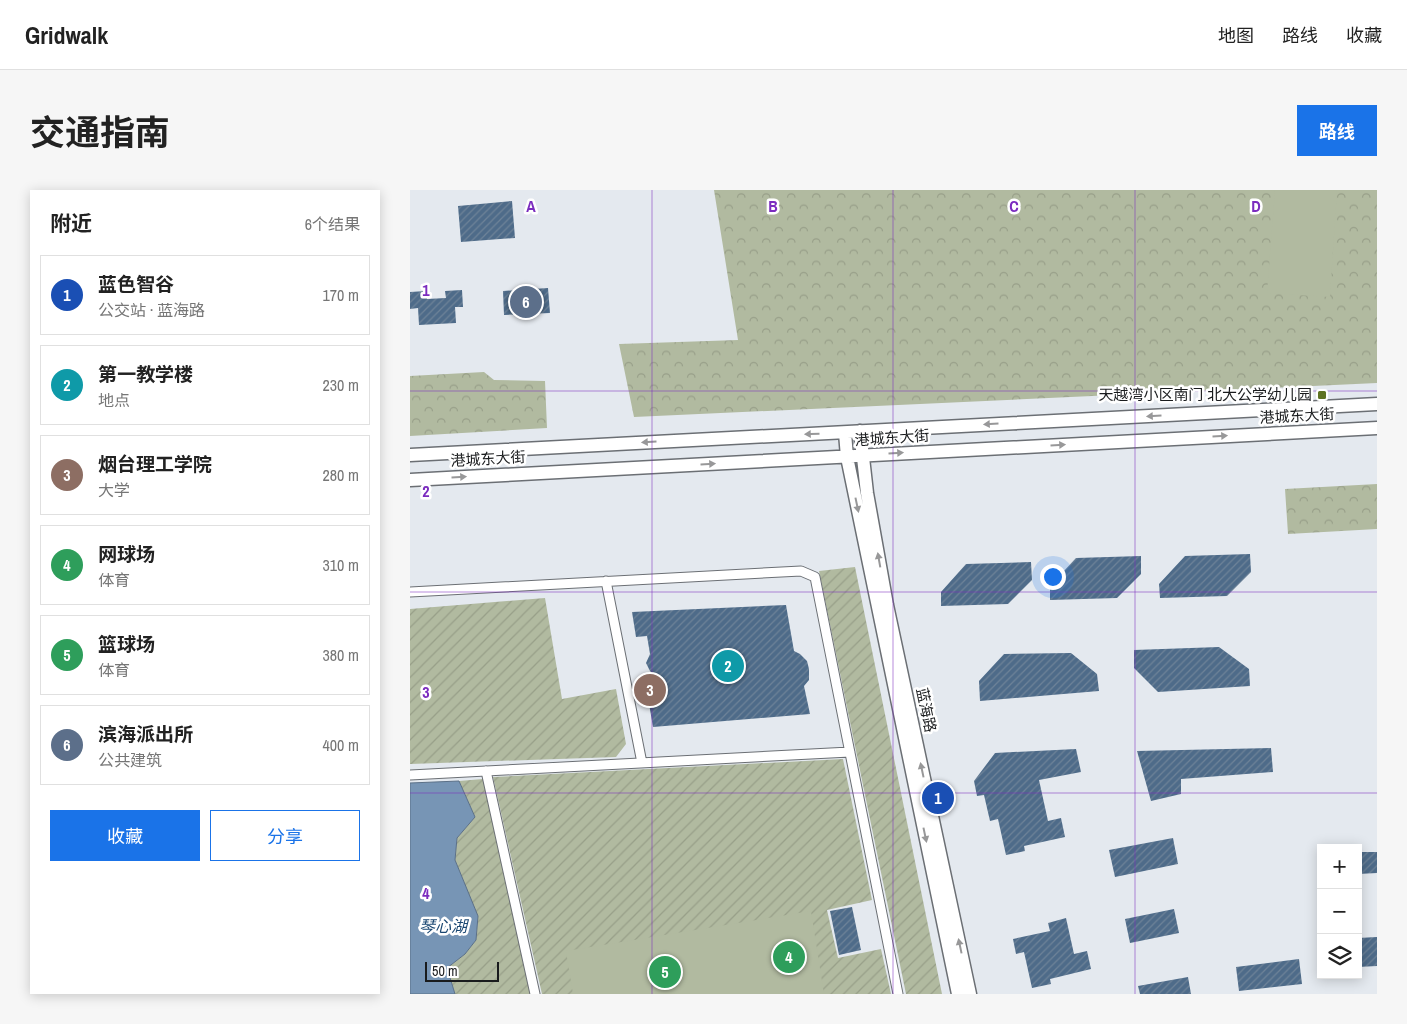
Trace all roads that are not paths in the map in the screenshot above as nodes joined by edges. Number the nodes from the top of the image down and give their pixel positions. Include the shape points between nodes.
1 (1377, 404) edge
2 (1377, 428) edge
3 (860, 431) junction
4 (845, 433) junction
5 (410, 454) edge
6 (864, 455) junction
7 (847, 457) junction
8 (410, 480) edge
9 (606, 581) junction
10 (410, 592) edge
11 (850, 752) junction
12 (642, 763) junction
13 (486, 771) junction
14 (410, 775) edge
15 (535, 994) edge
16 (898, 994) edge
17 (958, 994) edge
18 (970, 994) edge

1 -> 3 main road, 港城东大街
6 -> 2 main road, 港城东大街
3 - 4 main road, 港城东大街
3 - 6 main road, 蓝海路
4 -> 5 main road, 港城东大街
4 - 7 main road, 蓝海路
6 - 7 main road, 港城东大街
18 -> 6 main road, 蓝海路 via 887,604 867,493
8 -> 7 main road, 港城东大街
7 -> 17 main road, 蓝海路
9 - 10 street
9 - 11 street via 801,571 815,578
9 - 12 street
11 - 12 street
11 - 16 street
12 - 13 street
13 - 14 street
13 - 15 street

